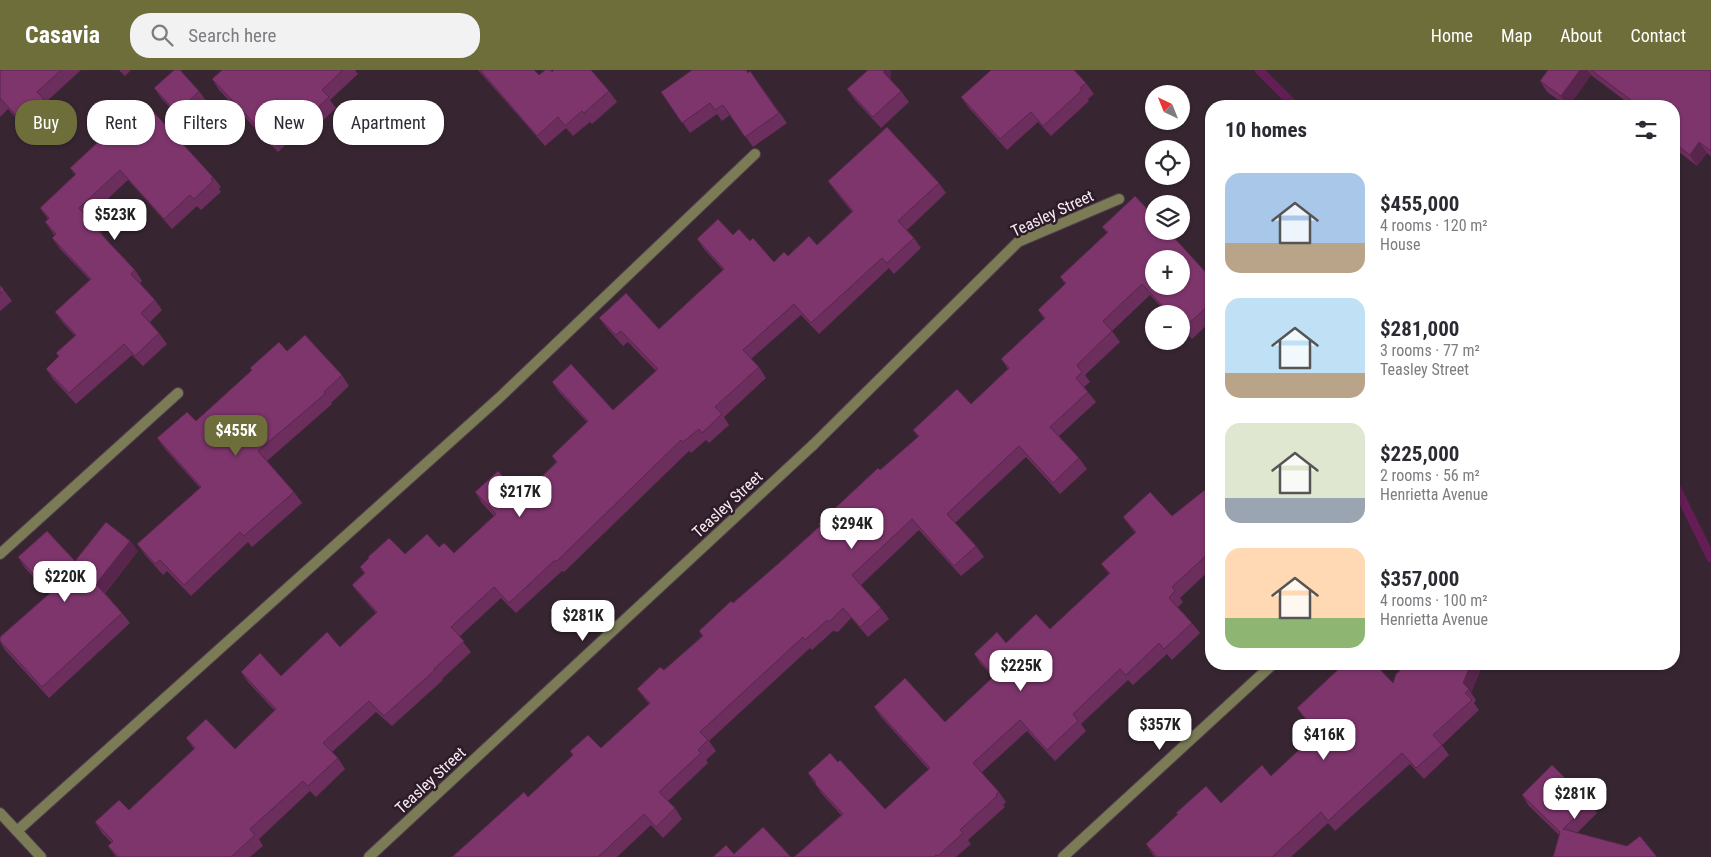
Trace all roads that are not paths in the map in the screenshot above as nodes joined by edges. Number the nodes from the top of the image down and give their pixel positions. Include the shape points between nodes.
1 (755, 154) dead end
2 (1119, 199) dead end
3 (178, 393) dead end
4 (0, 554) edge
5 (1266, 670) edge
6 (0, 814) edge
7 (17, 831) junction
8 (41, 857) edge
9 (369, 857) edge
10 (1063, 857) edge

1 - 7 street via 499,398
2 - 9 street, Teasley Street via 1018,242 813,444
3 - 4 street
5 - 10 street
6 - 7 street
7 - 8 street

